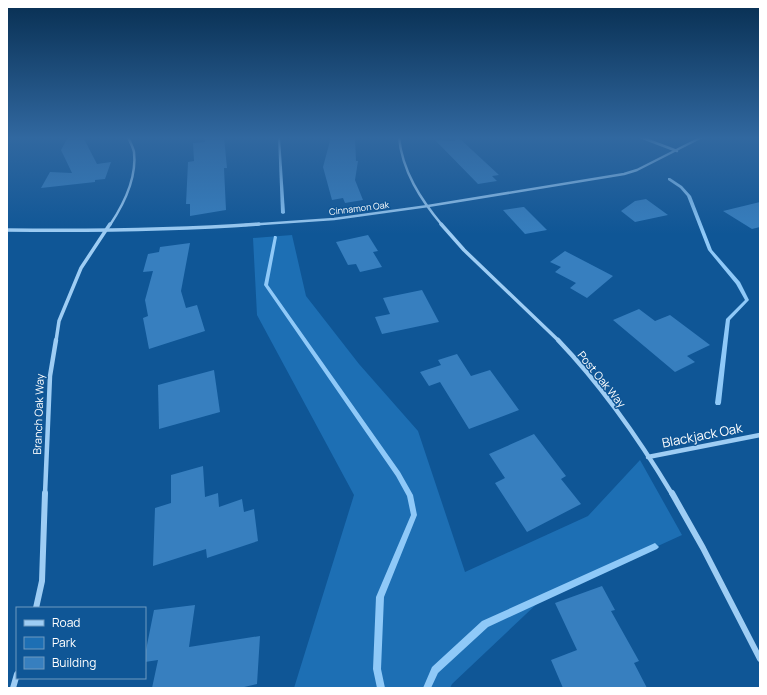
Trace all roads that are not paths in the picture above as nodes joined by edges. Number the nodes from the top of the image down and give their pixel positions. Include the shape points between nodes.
1 (133, 169) edge
2 (406, 169) edge
3 (638, 169) edge
4 (428, 206) junction
5 (7, 230) edge
6 (105, 231) junction
7 (760, 435) edge
8 (648, 457) junction
9 (36, 607) edge
10 (760, 659) edge
11 (16, 678) edge
12 (13, 688) edge

1 - 6 street, Branch Oak Way via 132,185 118,213
2 - 4 street, Post Oak Way
3 - 4 street, Cinnamon Oak via 624,174
4 - 6 street, Cinnamon Oak via 334,219 240,226
4 - 8 street, Post Oak Way via 462,249 546,326 589,375
5 - 6 street, Cinnamon Oak
6 - 9 street, Branch Oak Way via 81,268 60,321 50,376 42,580
7 - 8 street, Blackjack Oak
8 - 10 street, Post Oak Way via 695,532
11 - 12 street

